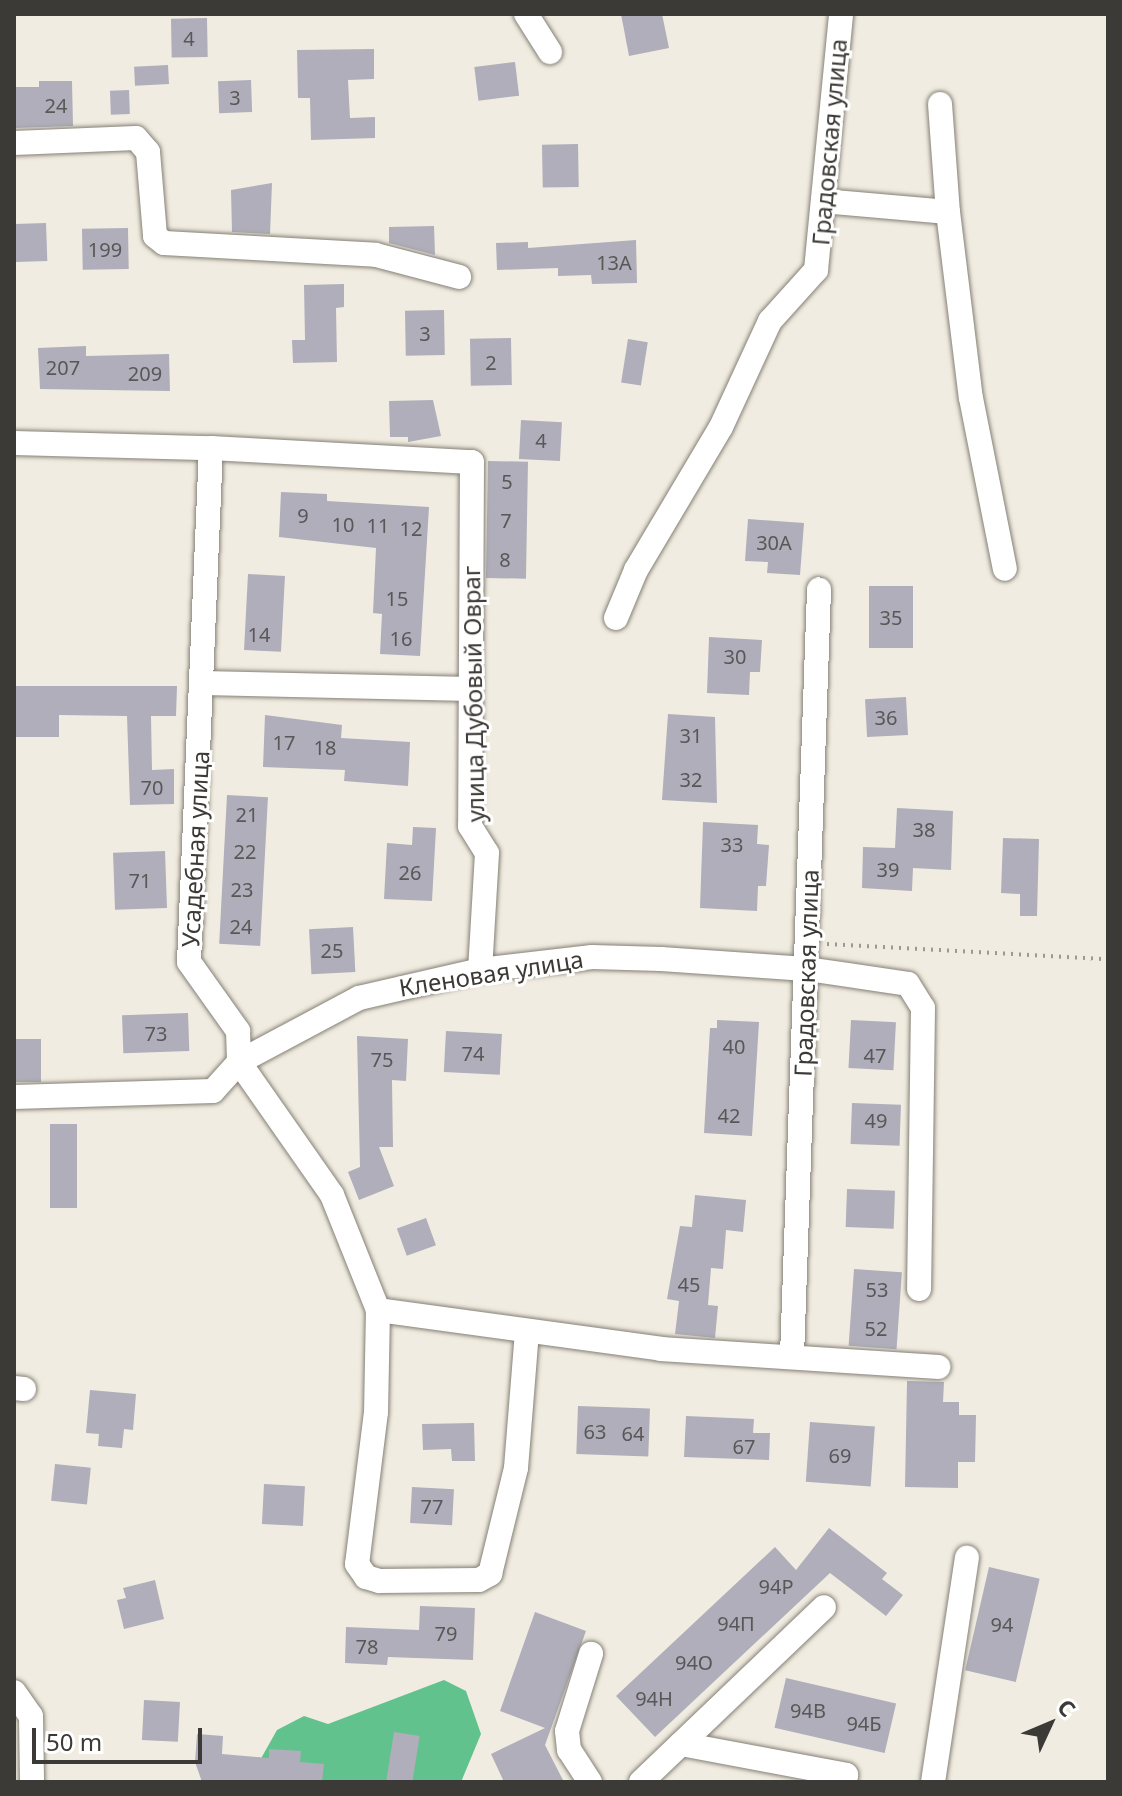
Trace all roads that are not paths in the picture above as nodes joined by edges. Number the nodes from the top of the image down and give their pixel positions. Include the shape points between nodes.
1 (526, 14) edge
2 (841, 14) edge
3 (550, 52) dead end
4 (940, 104) dead end
5 (14, 143) edge
6 (823, 201) junction
7 (948, 212) junction
8 (459, 277) dead end
9 (14, 443) edge
10 (211, 448) junction
11 (1005, 569) dead end
12 (819, 589) dead end
13 (616, 618) dead end
14 (204, 683) junction
15 (470, 689) junction
16 (807, 969) junction
17 (480, 970) junction
18 (239, 1062) junction
19 (14, 1097) edge
20 (919, 1289) dead end
21 (378, 1310) junction
22 (527, 1332) junction
23 (792, 1356) junction
24 (938, 1367) dead end
25 (967, 1558) dead end
26 (824, 1607) dead end
27 (591, 1654) dead end
28 (14, 1692) edge
29 (681, 1744) junction
30 (32, 1782) edge
31 (590, 1782) edge
32 (641, 1782) edge
33 (845, 1782) edge
34 (933, 1782) edge

1 - 3 street
2 - 6 street, Градовская улица
4 - 7 street
5 - 8 street via 136,138 148,152 155,236 164,243 376,255
6 - 7 street
6 - 13 street, Градовская улица via 816,270 770,321 721,427 636,570
7 - 11 street via 971,398
9 - 10 street
10 - 14 street, Усадебная улица via 203,560
10 - 15 street, улица Дубовый Овраг via 472,462
12 - 16 street, Градовская улица
14 - 15 street
14 - 18 street, Усадебная улица via 189,962 238,1031
15 - 17 street, улица Дубовый Овраг via 470,826 487,853
16 - 17 street, Кленовая улица via 592,957
16 - 20 street, Кленовая улица via 908,984 923,1008
16 - 23 street, Градовская улица
17 - 18 street, Кленовая улица via 359,998
18 - 19 street, Кленовая улица via 213,1091
18 - 21 street, Усадебная улица via 332,1195
21 - 22 street
21 - 22 street, Усадебная улица via 376,1412 357,1564 366,1577 379,1581 479,1580 490,1574 516,1468
22 - 23 street via 661,1349
23 - 24 street via 874,1367
25 - 34 street
26 - 29 street
27 - 31 street via 567,1731 569,1750
28 - 30 street via 31,1716
29 - 32 street
29 - 33 street via 846,1775

